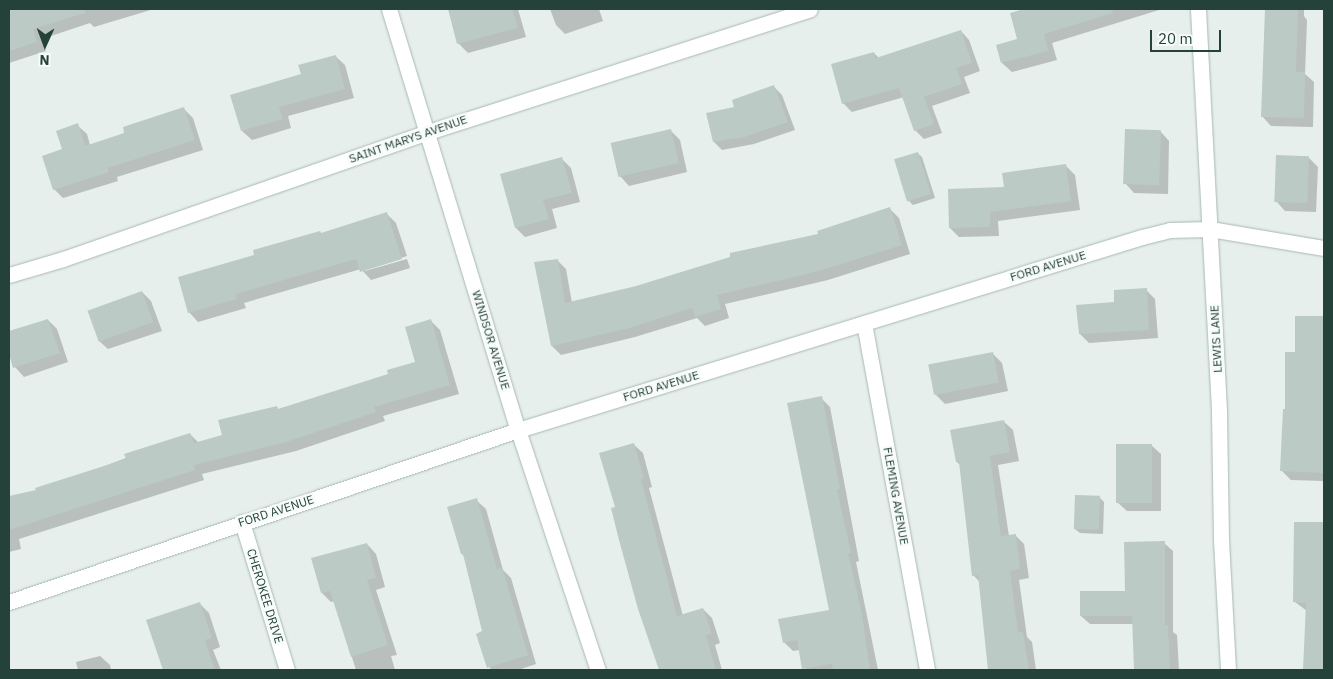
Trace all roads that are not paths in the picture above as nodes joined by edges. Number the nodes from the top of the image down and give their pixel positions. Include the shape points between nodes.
1 (388, 9) edge
2 (810, 9) edge
3 (1198, 9) edge
4 (428, 132) junction
5 (1210, 229) junction
6 (1324, 248) edge
7 (9, 275) edge
8 (864, 323) junction
9 (518, 430) junction
10 (242, 522) junction
11 (9, 602) edge
12 (287, 670) edge
13 (598, 670) edge
14 (927, 670) edge
15 (1228, 670) edge

1 - 4 street, WINDSOR AVENUE
2 - 4 street, SAINT MARYS AVENUE
3 - 5 street, LEWIS LANE
4 - 7 street, SAINT MARYS AVENUE
4 - 9 street, WINDSOR AVENUE
5 - 6 street, FORD AVENUE
5 - 8 street, FORD AVENUE via 1170,230 1142,237
5 - 15 street, LEWIS LANE
8 - 9 street, FORD AVENUE
8 - 14 street, FLEMING AVENUE
9 - 10 street, FORD AVENUE
9 - 13 street, WINDSOR AVENUE
10 - 11 street, FORD AVENUE
10 - 12 street, CHEROKEE DRIVE

